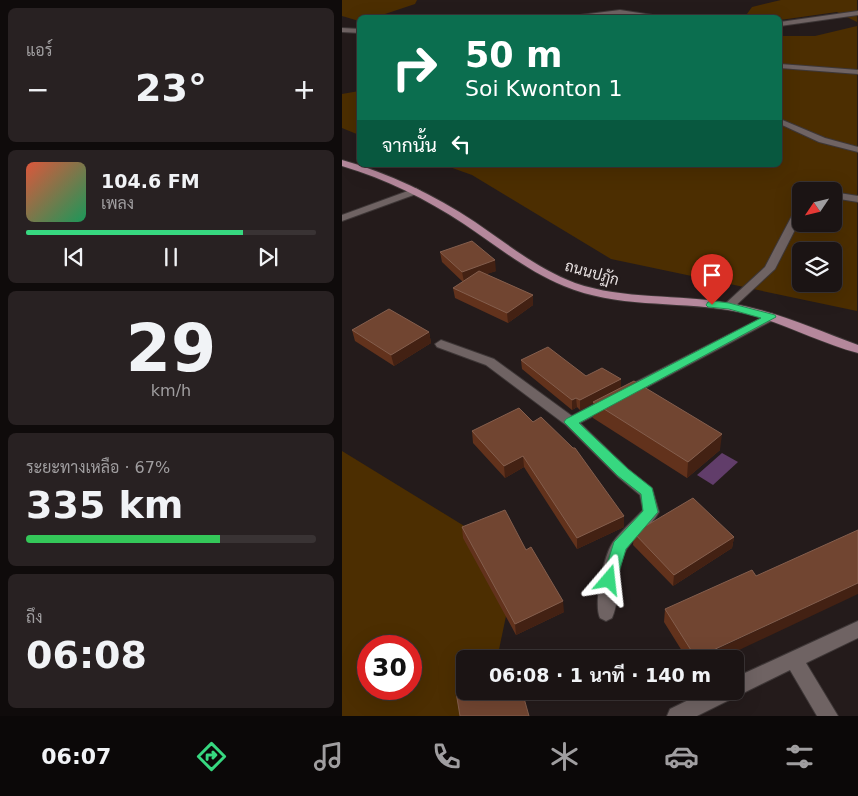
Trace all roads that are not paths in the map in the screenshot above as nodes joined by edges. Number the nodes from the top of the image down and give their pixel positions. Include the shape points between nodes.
1 (858, 13) edge
2 (590, 15) edge
3 (644, 15) edge
4 (782, 24) edge
5 (342, 30) edge
6 (357, 31) edge
7 (782, 66) edge
8 (858, 72) edge
9 (782, 122) edge
10 (858, 150) edge
11 (342, 162) edge
12 (357, 166) edge
13 (359, 167) edge
14 (416, 191) junction
15 (842, 196) edge
16 (858, 199) edge
17 (342, 218) edge
18 (792, 226) edge
19 (729, 306) junction
20 (771, 317) junction
21 (441, 344) dead end
22 (858, 349) edge
23 (570, 422) junction
24 (606, 613) dead end
25 (858, 629) edge
26 (792, 659) junction
27 (744, 683) edge
28 (709, 700) edge
29 (677, 716) edge
30 (828, 716) edge

1 - 4 street
2 - 3 street via 620,12
5 - 6 street
7 - 8 street
9 - 10 street via 822,140
11 - 12 main road, ถนนปฏัก
13 - 14 main road, ถนนปฏัก
14 - 17 street
14 - 19 main road, ถนนปฏัก via 456,214 533,268 572,286 624,297
15 - 16 street
18 - 19 street via 770,269
19 - 20 main road, ถนนปฏัก
20 - 22 main road, ถนนปฏัก
20 - 23 street
21 - 23 street via 490,362
23 - 24 street via 647,492 651,512 619,547 609,580
25 - 26 street
26 - 27 street
26 - 30 street
28 - 29 street

